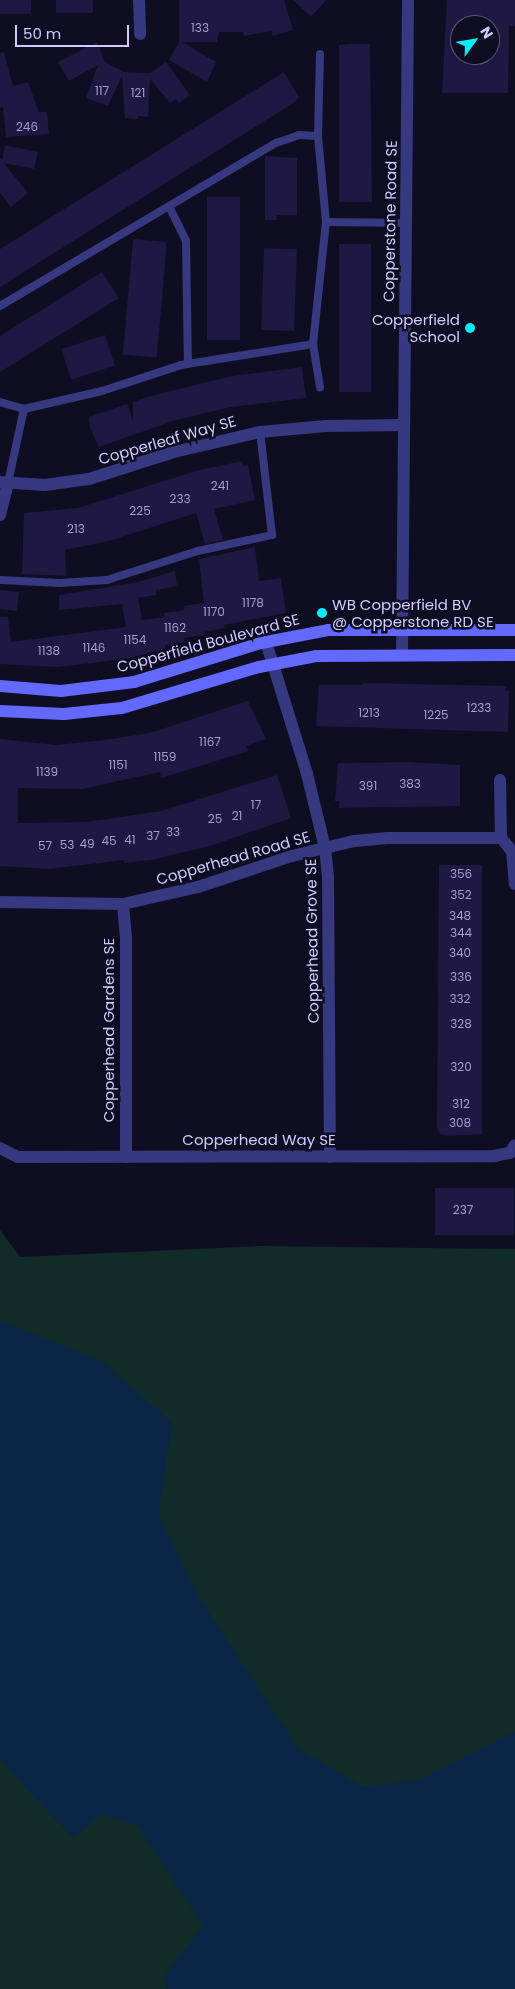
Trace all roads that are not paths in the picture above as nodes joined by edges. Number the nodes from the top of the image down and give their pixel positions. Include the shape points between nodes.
1 (139, 0) edge
2 (408, 0) edge
3 (140, 34) dead end
4 (320, 54) dead end
5 (318, 136) junction
6 (169, 206) junction
7 (326, 222) junction
8 (406, 223) junction
9 (0, 306) edge
10 (313, 344) junction
11 (188, 364) junction
12 (320, 387) dead end
13 (0, 402) edge
14 (24, 410) junction
15 (404, 425) junction
16 (260, 432) junction
17 (4, 483) edge
18 (0, 515) edge
19 (0, 580) edge
20 (402, 627) junction
21 (515, 630) edge
22 (266, 642) junction
23 (402, 653) junction
24 (515, 655) edge
25 (272, 664) junction
26 (0, 686) edge
27 (0, 711) edge
28 (500, 780) dead end
29 (501, 838) junction
30 (325, 848) junction
31 (515, 884) edge
32 (0, 902) edge
33 (123, 904) junction
34 (515, 1145) edge
35 (0, 1148) edge
36 (126, 1157) junction
37 (330, 1157) junction

1 - 3 street
2 - 8 street, Copperstone Road SE
4 - 5 lane
5 - 6 lane via 298,135 276,143
5 - 7 lane
6 - 9 lane
6 - 11 lane via 186,241
7 - 8 lane
7 - 10 lane
8 - 15 street, Copperstone Road SE
10 - 11 lane
10 - 12 lane
11 - 14 lane via 102,391
13 - 14 lane
14 - 17 lane
15 - 16 street, Copperleaf Way SE via 326,426
15 - 20 street, Copperstone Road SE
16 - 17 street, Copperleaf Way SE via 174,452 88,479 45,485
16 - 19 lane via 272,535 198,551 107,580 60,583
17 - 18 street
20 - 21 street, Copperfield Boulevard SE
20 - 22 street, Copperfield Boulevard SE via 328,630
20 - 23 street, Copperstone Road SE
22 - 25 street, Copperhead Grove SE
22 - 26 street, Copperfield Boulevard SE via 134,682 61,691
23 - 24 street
23 - 25 street via 316,656
25 - 27 street via 122,708 64,714
25 - 30 street, Copperhead Grove SE via 307,774
28 - 29 street
29 - 30 street via 388,838
29 - 31 street via 512,851
30 - 33 street, Copperhead Road SE via 198,887
30 - 37 street, Copperhead Grove SE via 330,976
32 - 33 street, Copperhead Road SE
33 - 36 street, Copperhead Gardens SE via 126,938
34 - 37 street, Copperhead Way SE via 510,1153 494,1156
35 - 36 street, Copperhead Way SE via 18,1157
36 - 37 street, Copperhead Way SE

